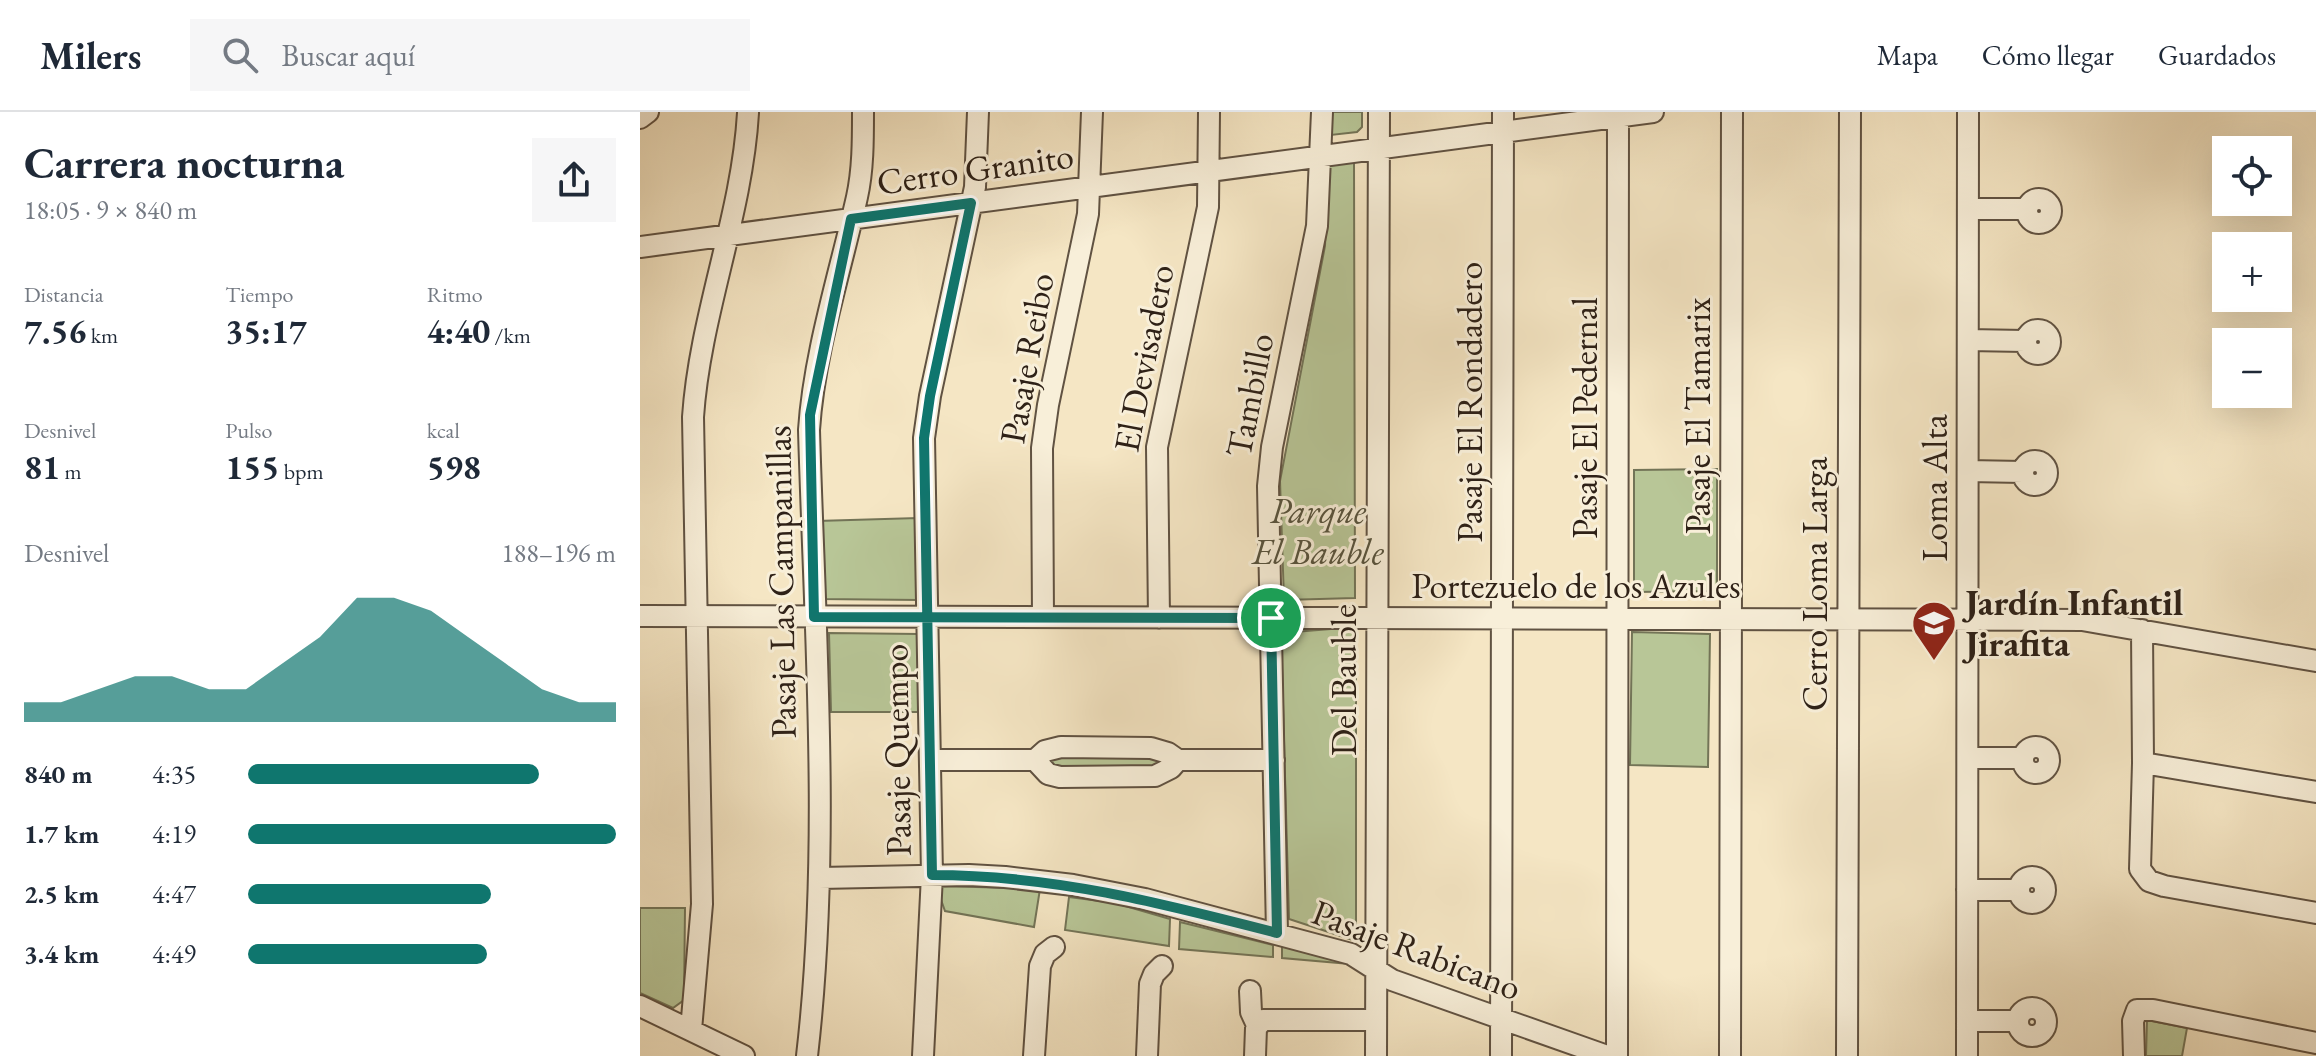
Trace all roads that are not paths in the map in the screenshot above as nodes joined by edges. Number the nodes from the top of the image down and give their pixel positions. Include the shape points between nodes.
1 (648, 112) edge
2 (742, 112) edge
3 (749, 112) edge
4 (863, 112) edge
5 (978, 112) edge
6 (1092, 112) edge
7 (1209, 112) edge
8 (1322, 112) edge
9 (1379, 112) edge
10 (1653, 112) edge
11 (1732, 112) edge
12 (1850, 112) edge
13 (1968, 112) edge
14 (1618, 114) edge
15 (640, 118) edge
16 (1504, 122) edge
17 (1378, 149) junction
18 (1321, 157) junction
19 (1209, 171) junction
20 (1090, 187) junction
21 (971, 203) junction
22 (1968, 209) junction
23 (2026, 209) dead end
24 (851, 219) junction
25 (728, 235) junction
26 (640, 247) edge
27 (1968, 340) junction
28 (2025, 341) dead end
29 (1968, 471) junction
30 (2023, 472) dead end
31 (640, 616) edge
32 (696, 616) junction
33 (814, 617) junction
34 (928, 617) junction
35 (1043, 617) junction
36 (1159, 618) junction
37 (1271, 618) junction
38 (1377, 618) junction
39 (1502, 619) junction
40 (1618, 619) junction
41 (1731, 619) junction
42 (1848, 620) junction
43 (1968, 620) junction
44 (2142, 630) junction
45 (2316, 661) edge
46 (1968, 758) junction
47 (2023, 758) dead end
48 (930, 760) junction
49 (1035, 760) junction
50 (1178, 760) junction
51 (1274, 760) junction
52 (2143, 763) junction
53 (2316, 792) edge
54 (932, 875) junction
55 (820, 878) junction
56 (1967, 890) junction
57 (2045, 891) dead end
58 (2316, 913) edge
59 (1277, 933) junction
60 (1054, 947) dead end
61 (1162, 966) dead end
62 (1376, 969) junction
63 (1250, 991) dead end
64 (640, 1006) edge
65 (1501, 1018) junction
66 (1376, 1020) junction
67 (1967, 1021) junction
68 (2018, 1021) dead end
69 (1257, 1025) junction
70 (691, 1030) junction
71 (2316, 1043) edge
72 (744, 1056) edge
73 (807, 1056) edge
74 (923, 1056) edge
75 (1034, 1056) edge
76 (1147, 1056) edge
77 (1255, 1056) edge
78 (1376, 1056) edge
79 (1501, 1056) edge
80 (1607, 1056) edge
81 (1617, 1056) edge
82 (1730, 1056) edge
83 (1847, 1056) edge
84 (1967, 1056) edge
85 (2134, 1056) edge

1 - 15 street
2 - 3 street
3 - 25 street via 744,168
4 - 24 street, Pasaje Las Campanillas via 861,172
5 - 21 street, Pasaje Quempo
6 - 20 street, Pasaje Reibo
7 - 19 street, El Devisadero
8 - 18 street, Tambillo
9 - 17 street, Del Bauble
10 - 14 street, Cerro Granito
11 - 41 street, Pasaje El Tamarix
12 - 42 street, Cerro Loma Larga
13 - 22 street, Loma Alta
14 - 16 street, Cerro Granito
14 - 40 street, Pasaje El Pedernal
16 - 17 street, Cerro Granito
16 - 39 street, Pasaje El Rondadero
17 - 18 street, Cerro Granito
17 - 38 street, Del Bauble
18 - 19 street, Cerro Granito
18 - 37 street, Tambillo via 1317,226 1269,468
19 - 20 street, Cerro Granito
19 - 36 street, El Devisadero via 1205,219 1157,447
20 - 21 street, Cerro Granito
20 - 35 street, Pasaje Reibo via 1042,448
21 - 24 street, Cerro Granito
21 - 34 street, Pasaje Quempo via 925,425
22 - 23 street
22 - 27 street, Loma Alta
24 - 25 street, Cerro Granito
24 - 33 street, Pasaje Las Campanillas via 810,415
25 - 26 street, Cerro Granito
25 - 32 street via 694,402
27 - 28 street
27 - 29 street, Loma Alta
29 - 30 street
29 - 43 street, Loma Alta
31 - 32 street, Portezuelo de los Azules
32 - 33 street, Portezuelo de los Azules
32 - 70 street via 702,904
33 - 34 street, Portezuelo de los Azules
33 - 55 street, Pasaje Las Campanillas
34 - 35 street, Portezuelo de los Azules
34 - 48 street, Pasaje Quempo
35 - 36 street, Portezuelo de los Azules
36 - 37 street, Portezuelo de los Azules
37 - 38 street, Portezuelo de los Azules
37 - 51 street, Tambillo
38 - 39 street, Portezuelo de los Azules
38 - 62 street, Del Bauble
39 - 40 street, Portezuelo de los Azules
39 - 65 street, Pasaje El Rondadero
40 - 41 street, Portezuelo de los Azules
40 - 81 street, Pasaje El Pedernal
41 - 42 street, Portezuelo de los Azules
41 - 82 street, Pasaje El Tamarix
42 - 43 street, Portezuelo de los Azules
42 - 83 street, Cerro Loma Larga
43 - 44 street, Portezuelo de los Azules via 2082,620
43 - 46 street, Loma Alta
44 - 45 street, Portezuelo de los Azules
44 - 52 street
46 - 47 street
46 - 56 street, Loma Alta
48 - 49 street
48 - 54 street, Pasaje Quempo
49 - 50 street via 1061,747 1151,748
49 - 50 street via 1054,776 1089,777 1155,776
50 - 51 street
51 - 59 street, Tambillo
52 - 53 street
52 - 58 street via 2140,869 2149,881
54 - 55 street, Pasaje Rabicano
54 - 59 street, Pasaje Rabicano via 1073,885
54 - 74 street, Pasaje Quempo
55 - 73 street, Pasaje Las Campanillas
56 - 57 street via 2019,890 2026,878 2035,877
56 - 67 street, Loma Alta
59 - 62 street, Pasaje Rabicano via 1351,954
60 - 75 street via 1040,966
61 - 76 street via 1150,984
62 - 65 street, Pasaje Rabicano via 1392,980
62 - 66 street, Del Bauble
63 - 69 street
64 - 70 street
65 - 79 street, Pasaje El Rondadero
65 - 80 street, Pasaje Rabicano
66 - 69 street via 1268,1019
66 - 78 street, Del Bauble
67 - 68 street
67 - 84 street, Loma Alta
69 - 77 street
70 - 72 street
71 - 85 street via 2137,1010

